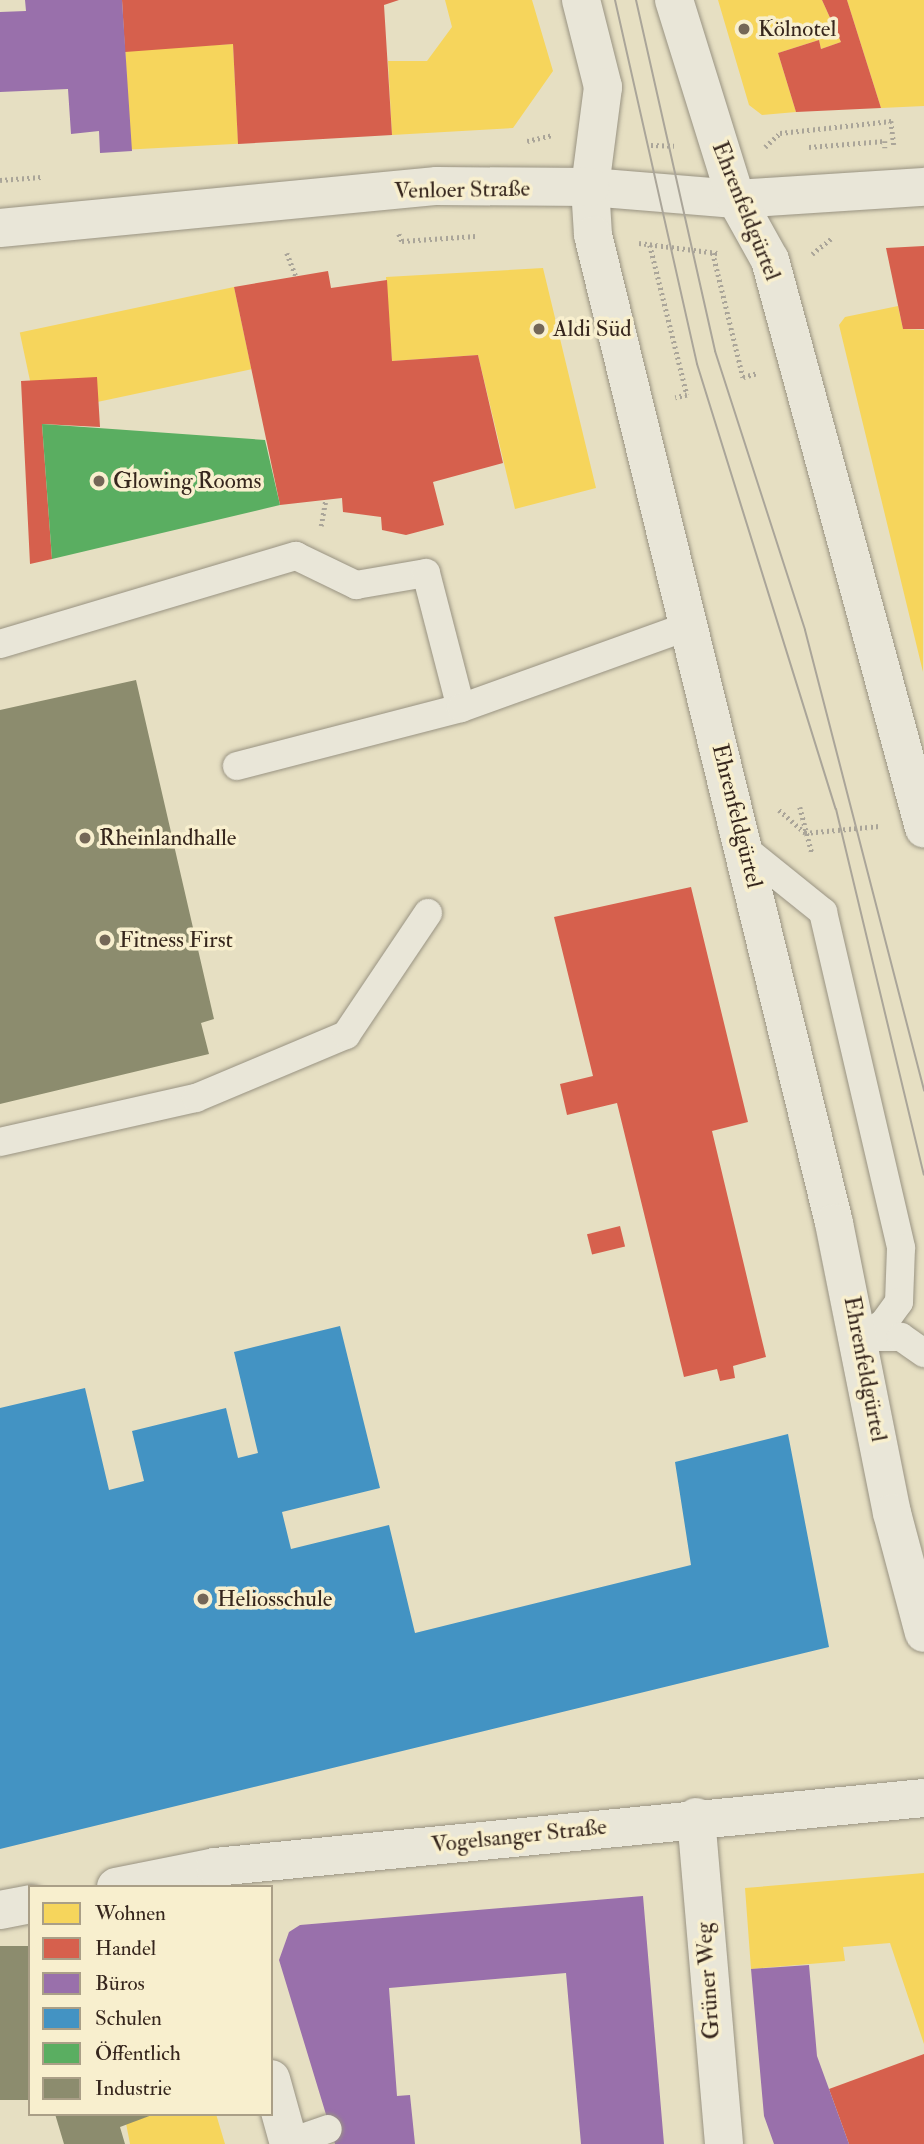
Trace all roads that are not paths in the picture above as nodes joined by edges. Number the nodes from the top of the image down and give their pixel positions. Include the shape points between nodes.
1 (582, 0) edge
2 (674, 0) edge
3 (590, 187) junction
4 (924, 187) edge
5 (736, 199) junction
6 (0, 228) edge
7 (688, 613) junction
8 (0, 643) edge
9 (461, 708) junction
10 (237, 766) dead end
11 (923, 821) edge
12 (746, 850) junction
13 (428, 914) dead end
14 (0, 1142) edge
15 (861, 1338) junction
16 (924, 1353) edge
17 (924, 1633) edge
18 (924, 1798) edge
19 (696, 1817) junction
20 (217, 1877) edge
21 (136, 1885) edge
22 (28, 1904) edge
23 (0, 1910) edge
24 (273, 2086) edge
25 (328, 2130) dead end
26 (289, 2143) edge
27 (724, 2144) edge

1 - 3 main road, Ehrenfeldgürtel via 603,87
2 - 5 main road, Ehrenfeldgürtel
3 - 5 main road, Venloer Straße
3 - 6 main road, Venloer Straße via 437,186
3 - 7 main road, Ehrenfeldgürtel via 593,235
4 - 5 main road, Venloer Straße
5 - 11 main road, Ehrenfeldgürtel via 770,260
7 - 9 lane via 632,642
7 - 12 main road, Ehrenfeldgürtel
8 - 9 lane via 296,556 356,584 426,573
9 - 10 lane
12 - 15 main road, Ehrenfeldgürtel
12 - 15 lane via 823,912 901,1248 899,1302 884,1323
13 - 14 lane via 346,1035 196,1098
15 - 16 lane via 901,1337
15 - 17 main road, Ehrenfeldgürtel via 892,1513
18 - 19 main road, Vogelsanger Straße
19 - 20 main road, Vogelsanger Straße
19 - 27 main road, Grüner Weg
20 - 21 main road, Vogelsanger Straße
22 - 23 main road
24 - 26 main road
25 - 26 lane

